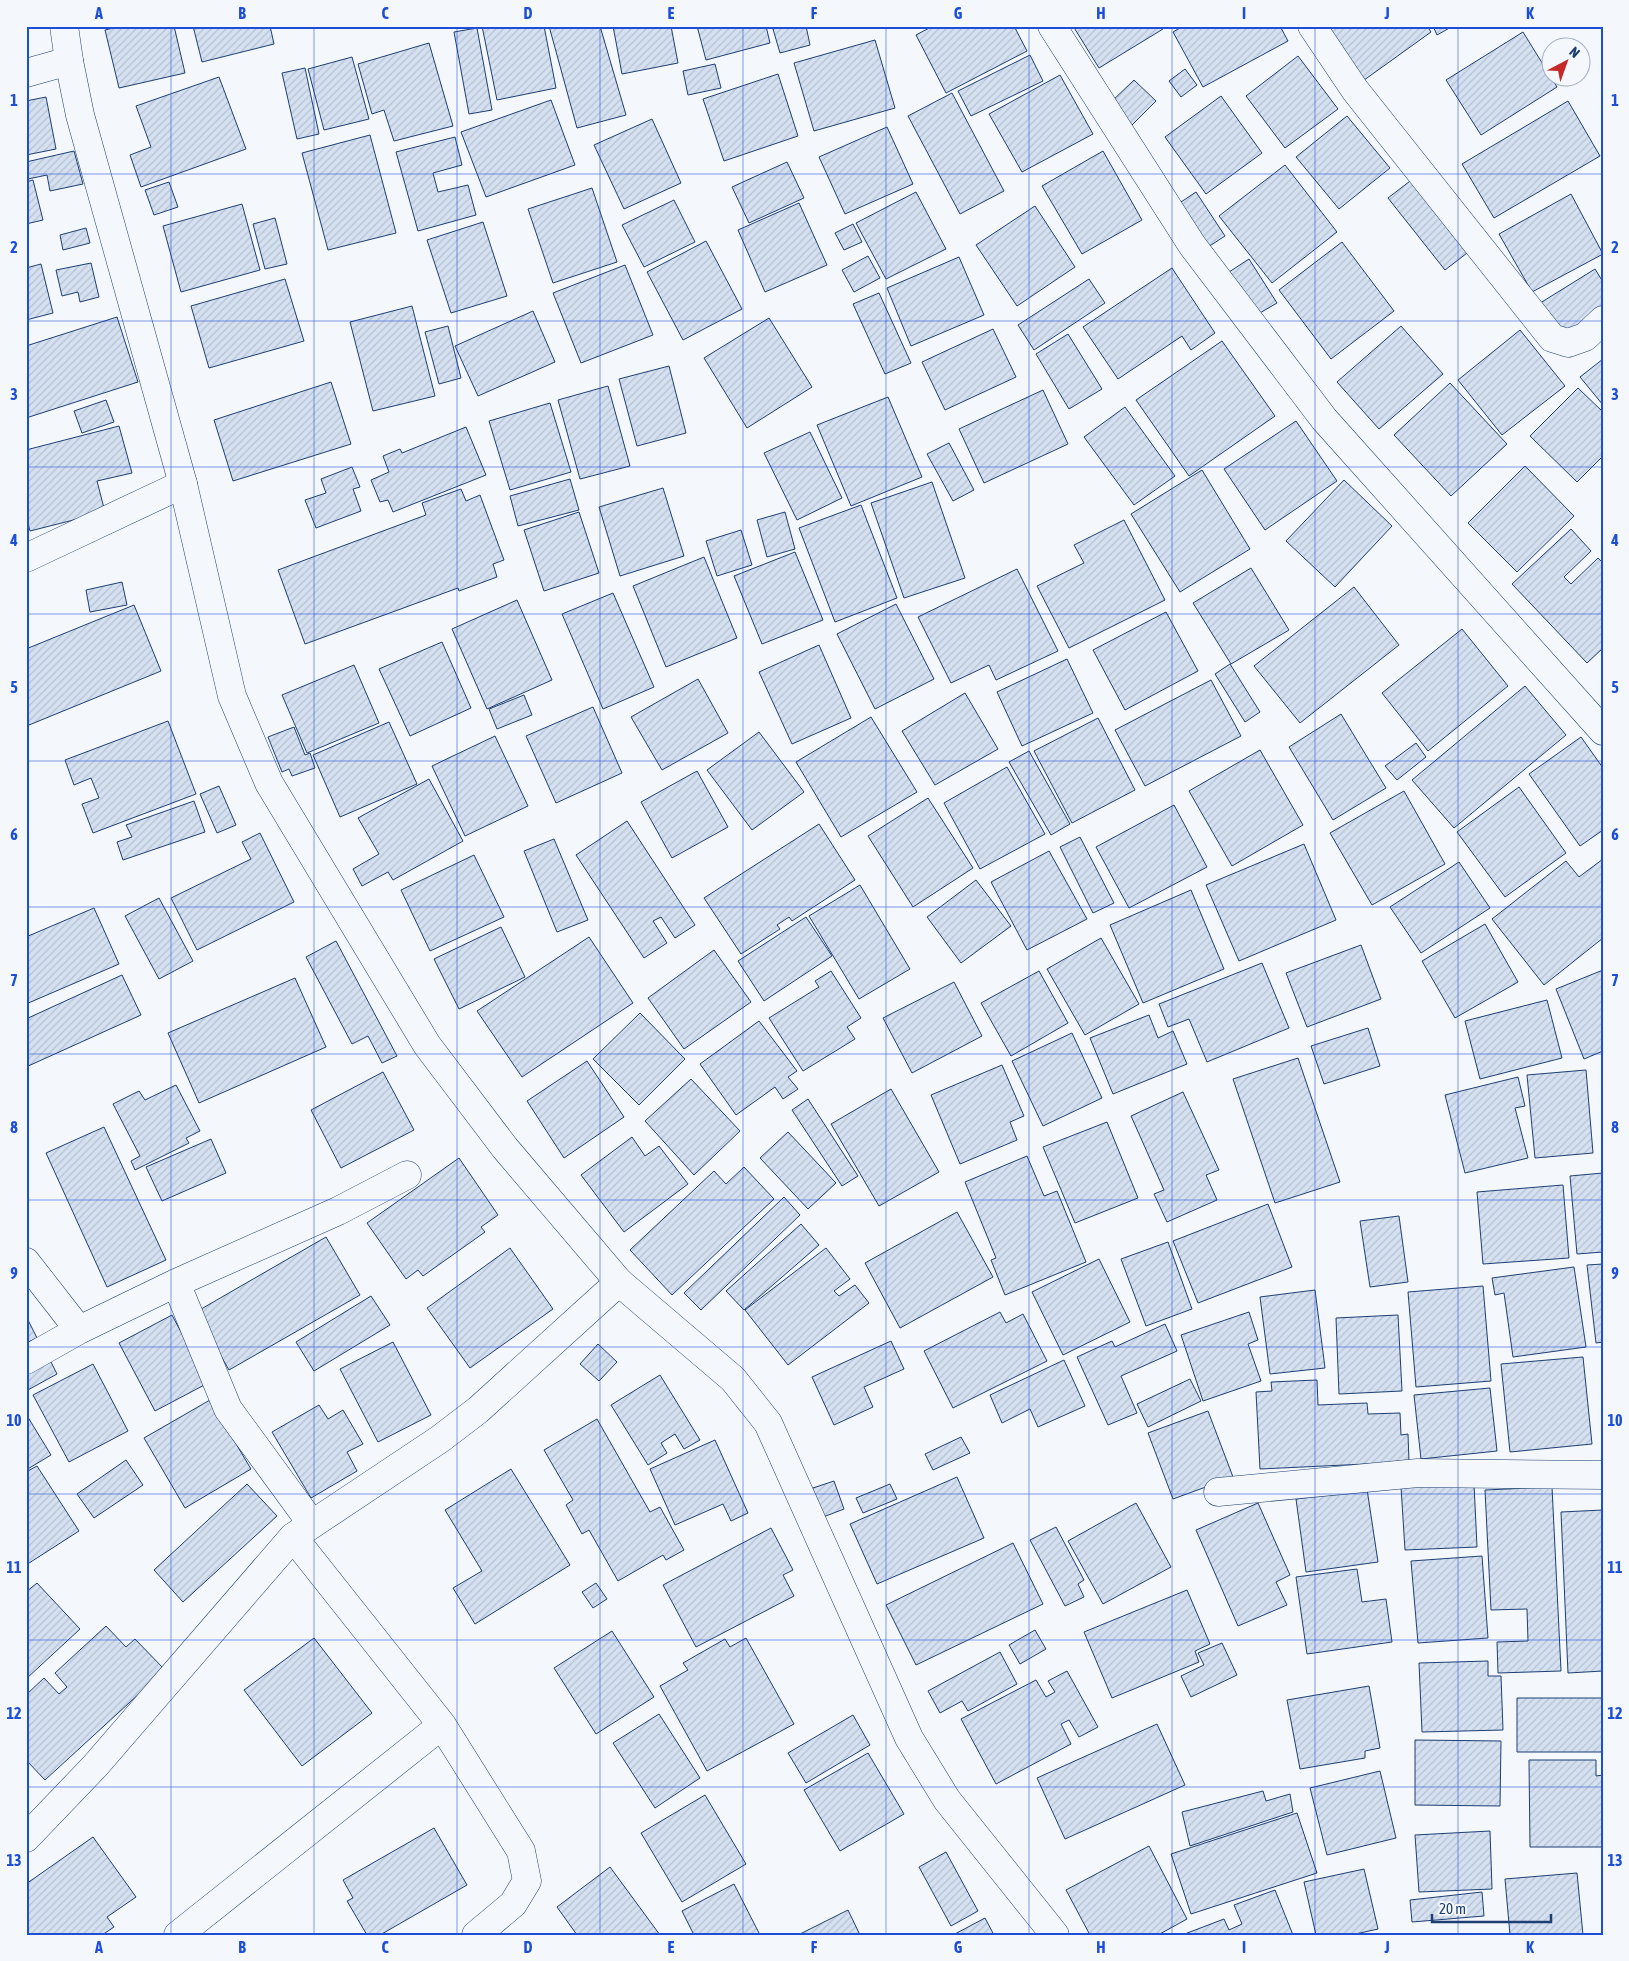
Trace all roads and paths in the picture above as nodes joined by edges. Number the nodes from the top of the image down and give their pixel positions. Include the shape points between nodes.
1 (64, 26) edge
2 (1052, 26) edge
3 (1312, 26) edge
4 (69, 61) junction
5 (26, 73) edge
6 (1603, 320) edge
7 (183, 484) junction
8 (26, 558) edge
9 (1603, 730) edge
10 (407, 1175) dead end
11 (26, 1262) edge
12 (619, 1282) junction
13 (176, 1283) junction
14 (79, 1330) junction
15 (26, 1360) edge
16 (1603, 1475) edge
17 (1218, 1492) dead end
18 (302, 1530) junction
19 (442, 1725) junction
20 (26, 1838) edge
21 (178, 1935) edge
22 (476, 1935) edge
23 (1056, 1935) edge

1 - 4 street
2 - 9 street via 1192,245 1324,419
3 - 6 street via 1355,90 1552,338 1568,343 1585,337
4 - 5 street
4 - 7 street via 80,115
7 - 8 street
7 - 12 street via 232,696 269,783 427,1044 505,1148
10 - 13 street via 338,1211
11 - 14 street
12 - 18 street via 478,1410 440,1439
12 - 23 street via 733,1379 768,1423 909,1738 947,1800
13 - 14 street
13 - 18 street via 228,1409
14 - 15 street
16 - 17 street via 1418,1473
18 - 19 street
18 - 20 street via 95,1766
19 - 21 street
19 - 22 street via 522,1851 527,1881 513,1904

